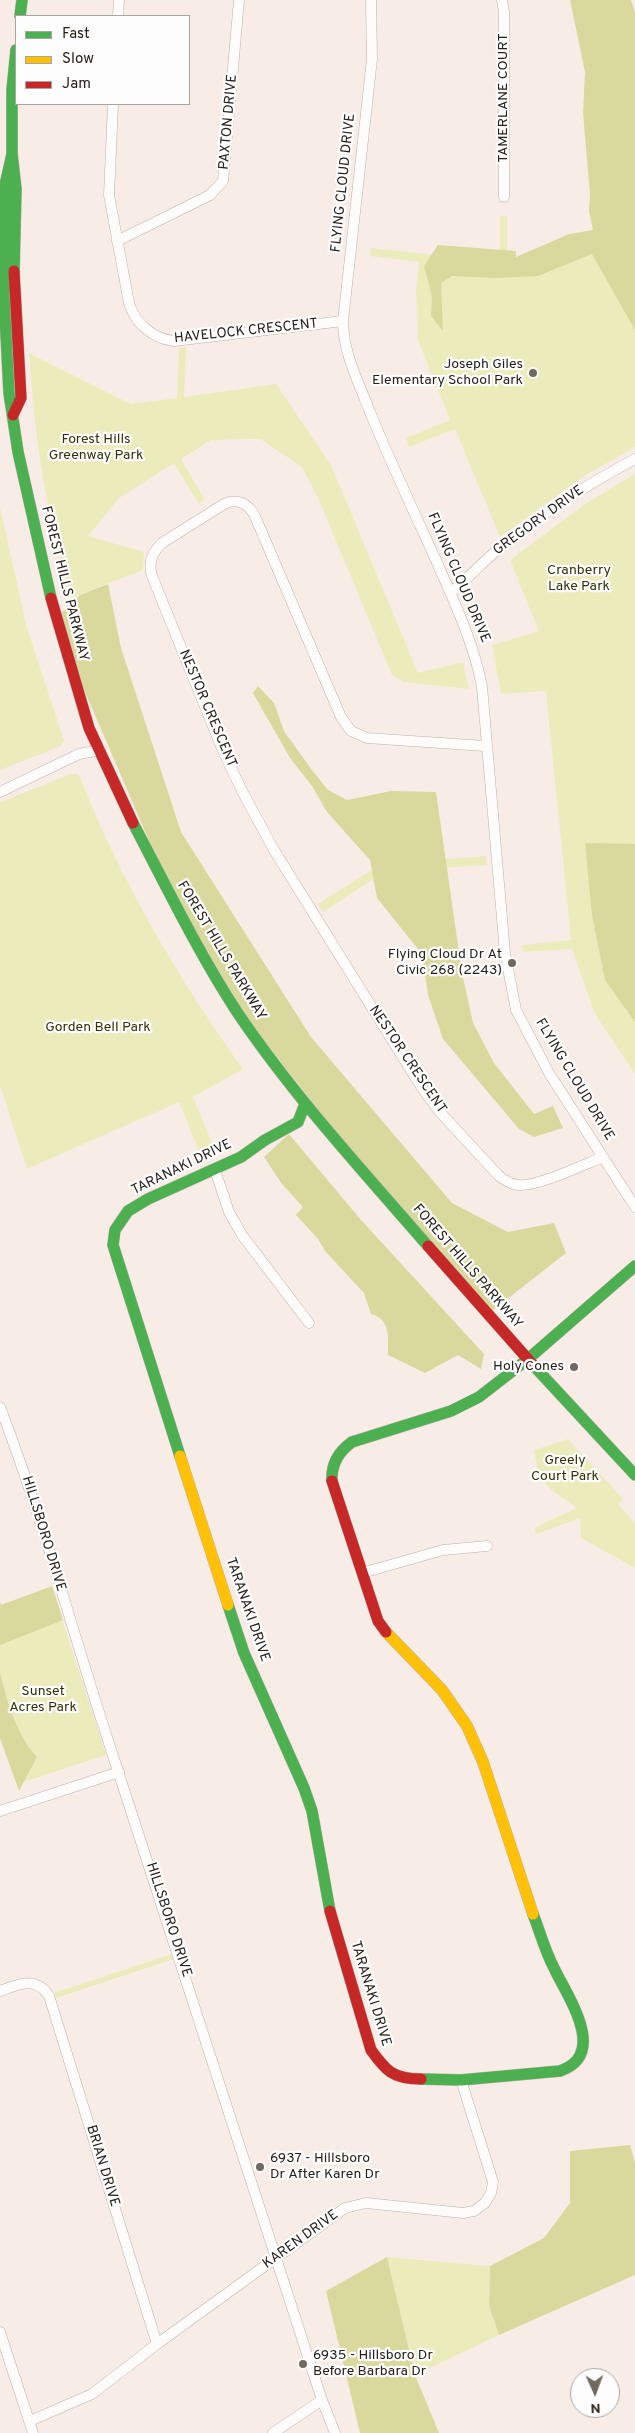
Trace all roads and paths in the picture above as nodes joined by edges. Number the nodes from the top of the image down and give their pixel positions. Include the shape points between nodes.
1 (22, 0) edge
2 (119, 0) edge
3 (239, 0) edge
4 (371, 0) edge
5 (502, 0) edge
6 (20, 15) edge
7 (118, 15) edge
8 (15, 60) edge
9 (113, 105) edge
10 (504, 196) dead end
11 (117, 240) junction
12 (343, 321) junction
13 (635, 459) edge
14 (450, 593) junction
15 (485, 746) junction
16 (100, 750) junction
17 (0, 792) edge
18 (306, 1104) junction
19 (602, 1157) junction
20 (215, 1170) junction
21 (635, 1207) edge
22 (635, 1266) edge
23 (309, 1323) dead end
24 (528, 1359) junction
25 (0, 1407) edge
26 (635, 1475) edge
27 (487, 1546) dead end
28 (362, 1573) junction
29 (118, 1772) junction
30 (0, 1811) edge
31 (0, 1990) edge
32 (461, 2080) junction
33 (277, 2258) junction
34 (0, 2332) edge
35 (157, 2344) junction
36 (322, 2400) junction
37 (30, 2421) junction
38 (33, 2433) edge
39 (273, 2433) edge
40 (335, 2433) edge

1 - 6 street
2 - 7 street
3 - 11 street, PAXTON DRIVE via 223,181 210,195
4 - 12 street, FLYING CLOUD DRIVE via 372,59
5 - 10 street, TAMERLANE COURT
8 - 16 street, FOREST HILLS PARKWAY via 12,90 12,154 16,190 14,281 21,398 13,416 22,477 42,564 70,668 89,728
9 - 11 street, HAVELOCK CRESCENT via 109,196
11 - 12 street, HAVELOCK CRESCENT via 131,309 143,326 164,339 182,341
12 - 14 street, FLYING CLOUD DRIVE via 346,348 386,452
13 - 14 street, GREGORY DRIVE via 594,482 520,534 490,556
14 - 15 street, FLYING CLOUD DRIVE via 479,673
15 - 19 street, FLYING CLOUD DRIVE via 505,953 516,1010 535,1049
15 - 19 street, NESTOR CRESCENT via 367,738 350,731 342,720 254,514 245,504 234,501 224,504 154,551 150,562 152,576 242,791 274,850 428,1096 508,1183 532,1184
16 - 17 street via 79,754
16 - 18 street, FOREST HILLS PARKWAY via 117,792 202,954 237,1011
18 - 20 street, TARANAKI DRIVE via 298,1122
18 - 24 street, FOREST HILLS PARKWAY
19 - 21 street, FLYING CLOUD DRIVE
20 - 23 street via 229,1212 242,1235
20 - 32 street, TARANAKI DRIVE via 128,1211 114,1230 115,1253 244,1653 312,1811 328,1905 371,2050 384,2069 401,2077
22 - 24 street
24 - 26 street, FOREST HILLS PARKWAY
24 - 28 street, TARANAKI DRIVE via 468,1404 352,1442 340,1451 331,1479
25 - 29 street, HILLSBORO DRIVE via 22,1465
27 - 28 street via 443,1550
28 - 32 street, TARANAKI DRIVE via 373,1610 387,1637 449,1699 473,1739 546,1949 583,2033 580,2055 566,2070
29 - 30 street
29 - 33 street, HILLSBORO DRIVE
31 - 35 street, BRIAN DRIVE via 31,1982 49,1996
32 - 33 street, KAREN DRIVE via 492,2176 490,2193 480,2208 463,2213 378,2204 353,2205
33 - 35 street, KAREN DRIVE
33 - 36 street, HILLSBORO DRIVE
34 - 37 street
35 - 37 street, KAREN DRIVE via 92,2394
36 - 39 street
36 - 40 street, HILLSBORO DRIVE
37 - 38 street

